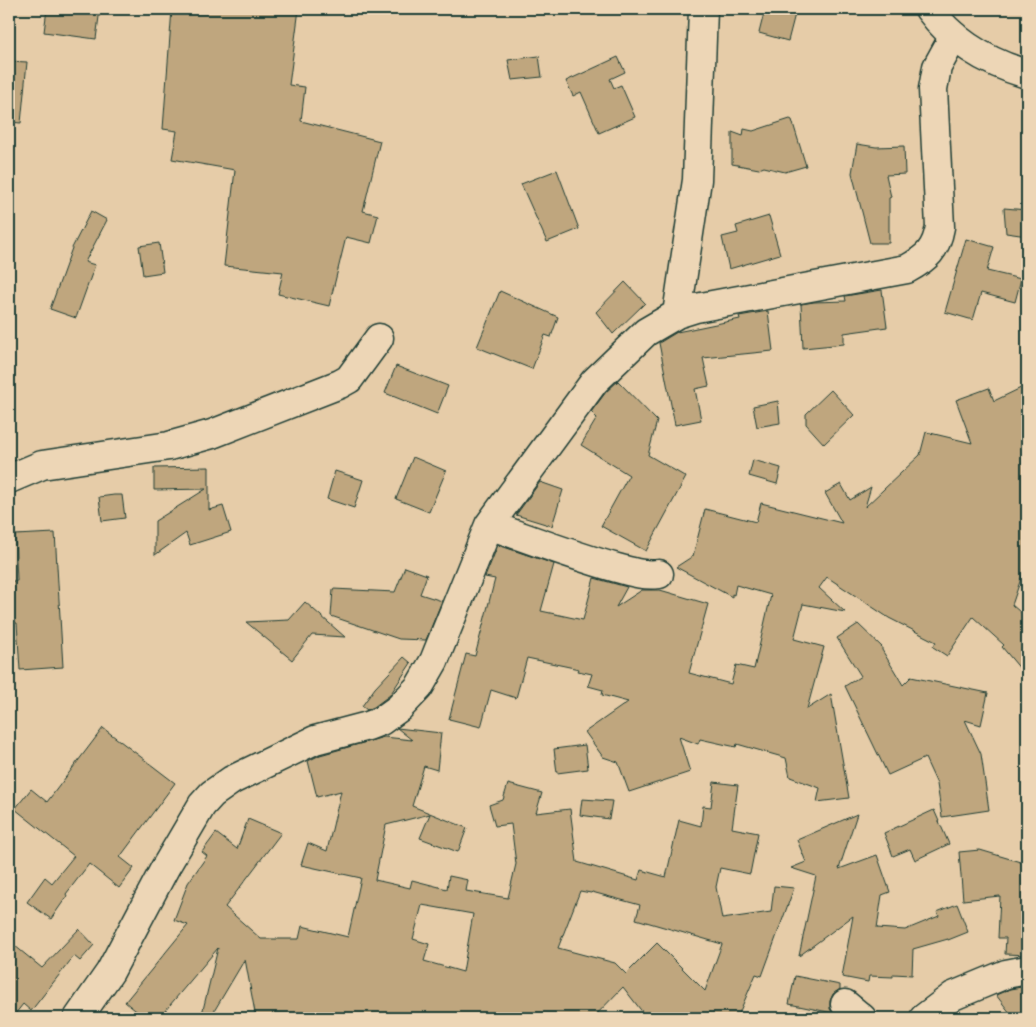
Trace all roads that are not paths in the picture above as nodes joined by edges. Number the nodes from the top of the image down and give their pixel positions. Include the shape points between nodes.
1 (703, 9) edge
2 (930, 9) edge
3 (954, 36) junction
4 (1027, 74) edge
5 (677, 314) junction
6 (379, 338) dead end
7 (9, 479) edge
8 (489, 525) junction
9 (659, 574) dead end
10 (1027, 970) edge
11 (78, 1018) edge
12 (924, 1018) edge

1 - 5 street via 697,180
2 - 3 street
3 - 4 street via 984,56
3 - 5 street via 943,53 933,89 940,227 938,239 929,255 907,269
5 - 8 street via 646,332 594,382
6 - 7 street via 349,378 340,384 212,434 169,446 42,465
8 - 9 street via 594,562 636,574
8 - 11 street via 434,661 419,687 381,721 315,740 232,780 212,794 202,805 165,868 110,972
10 - 12 street via 1006,974 953,996

